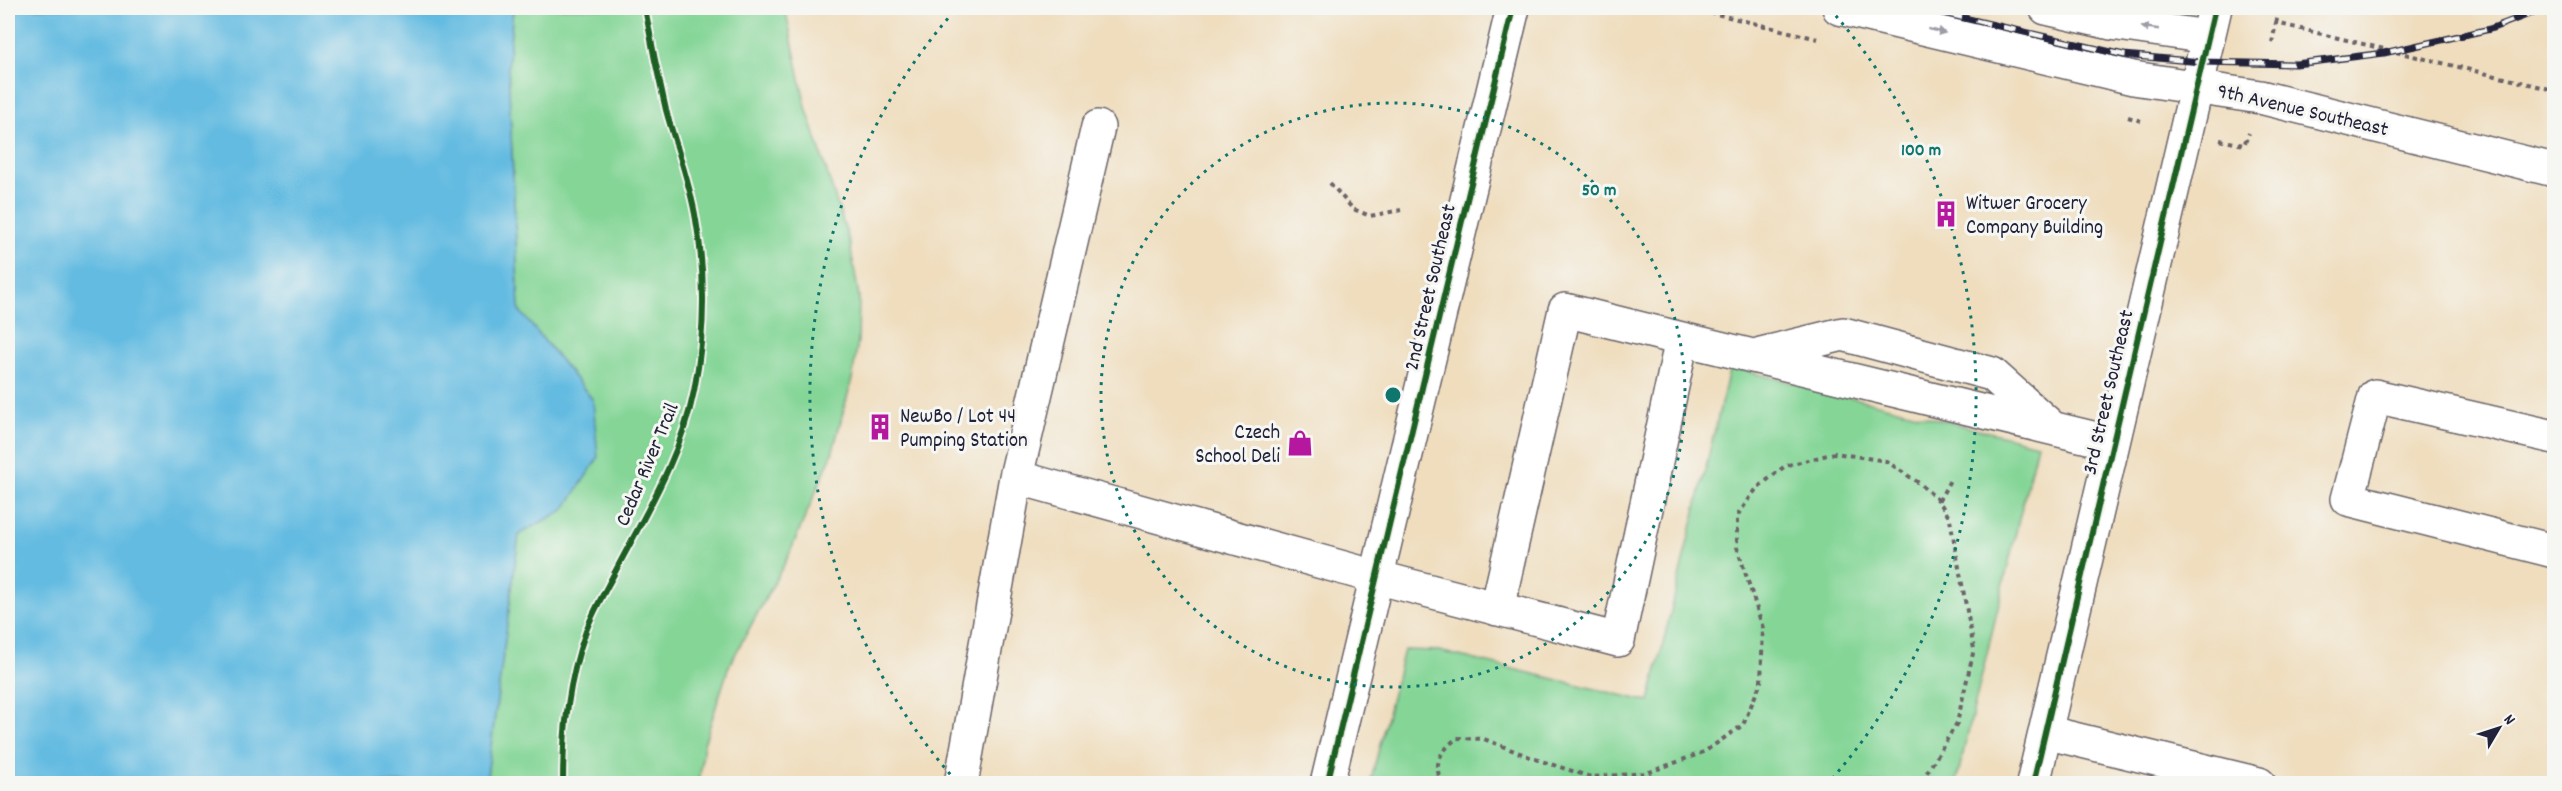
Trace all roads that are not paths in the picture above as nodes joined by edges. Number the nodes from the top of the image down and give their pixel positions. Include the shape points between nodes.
1 (1513, 8) edge
2 (1839, 8) edge
3 (2046, 8) edge
4 (2211, 22) edge
5 (2196, 86) junction
6 (1098, 127) dead end
7 (2554, 170) edge
8 (1682, 339) junction
9 (2554, 437) edge
10 (2112, 443) junction
11 (1017, 477) junction
12 (2554, 550) edge
13 (1376, 578) junction
14 (1497, 609) junction
15 (2045, 732) junction
16 (961, 783) edge
17 (1327, 783) edge
18 (2033, 783) edge
19 (2259, 783) edge

1 - 13 street, 2nd Street Southeast
2 -> 5 street, 9th Avenue Southeast via 2133,78
4 -> 3 street via 2111,23
4 - 5 street, 3rd Street Southeast
5 - 7 street, 9th Avenue Southeast via 2306,108
5 - 10 street, 3rd Street Southeast
6 - 11 street
8 - 10 street
8 - 14 street via 1566,310
8 - 14 street via 1618,640
9 - 12 street via 2375,396 2348,499
10 - 15 street, 3rd Street Southeast
11 - 13 street
11 - 16 street
13 - 14 street
13 - 17 street, 2nd Street Southeast
15 - 18 street, 3rd Street Southeast
15 - 19 street

